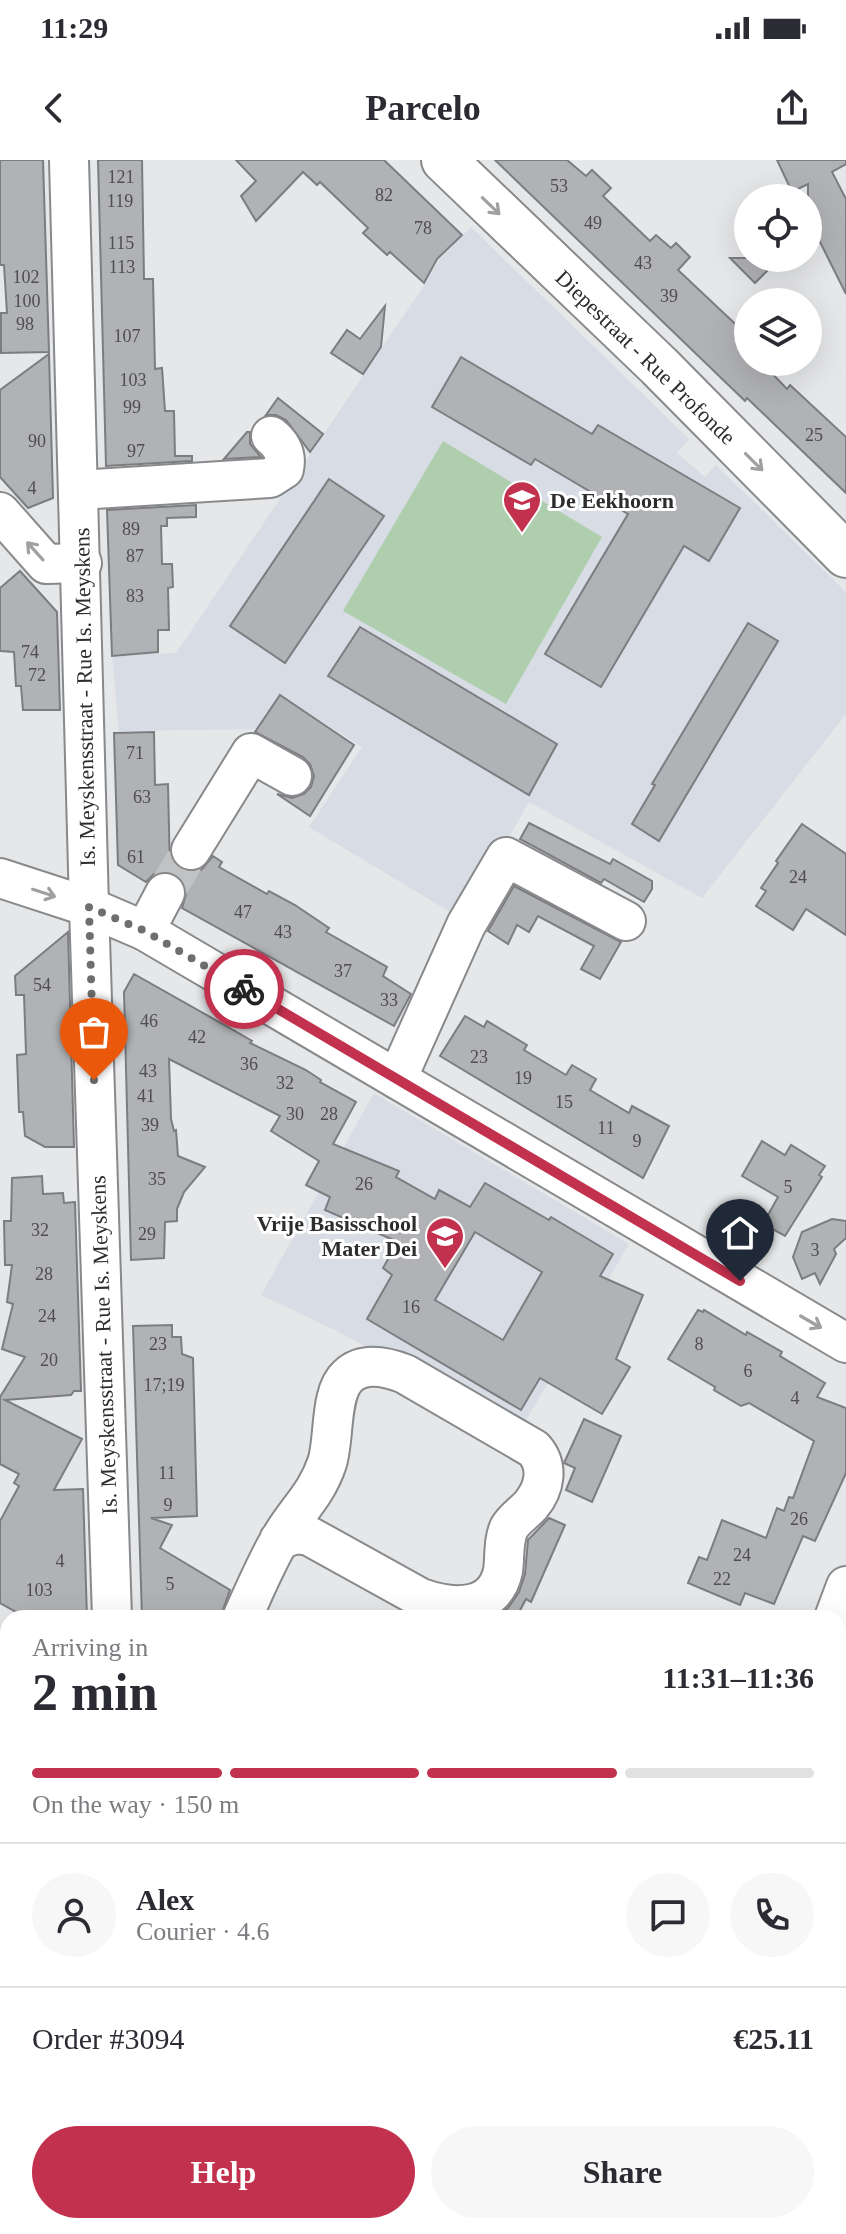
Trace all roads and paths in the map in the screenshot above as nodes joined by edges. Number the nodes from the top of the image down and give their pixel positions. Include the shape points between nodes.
1 (69, 160) edge
2 (444, 160) edge
3 (271, 436) dead end
4 (79, 490) junction
5 (0, 512) edge
6 (846, 555) edge
7 (82, 563) junction
8 (292, 776) dead end
9 (191, 850) tunnel mouth
10 (0, 878) edge
11 (165, 893) tunnel mouth
12 (89, 907) junction
13 (626, 921) dead end
14 (145, 931) junction
15 (397, 1079) junction
16 (846, 1343) edge
17 (279, 1540) junction
18 (846, 1586) edge
19 (112, 1610) edge
20 (246, 1610) edge
21 (837, 1610) edge

1 - 4 street, Is. Meyskensstraat - Rue Is. Meyskens
2 -> 6 main road, Diepestraat - Rue Profonde
3 - 4 street via 285,462 284,469 270,478
4 - 7 street, Is. Meyskensstraat - Rue Is. Meyskens
7 -> 5 street via 46,564
7 - 12 street, Is. Meyskensstraat - Rue Is. Meyskens
8 - 9 street via 251,753
10 -> 12 street
11 - 14 street
12 - 14 street
12 - 19 street, Is. Meyskensstraat - Rue Is. Meyskens
13 - 15 street via 506,857 466,925
14 - 15 street
15 -> 16 street
17 - 17 street via 322,1478 340,1385 360,1368 387,1367 405,1374 534,1449 545,1467 532,1504 509,1528 502,1576 482,1601 471,1605 439,1605 421,1598 309,1536
17 - 20 street
18 - 21 street

